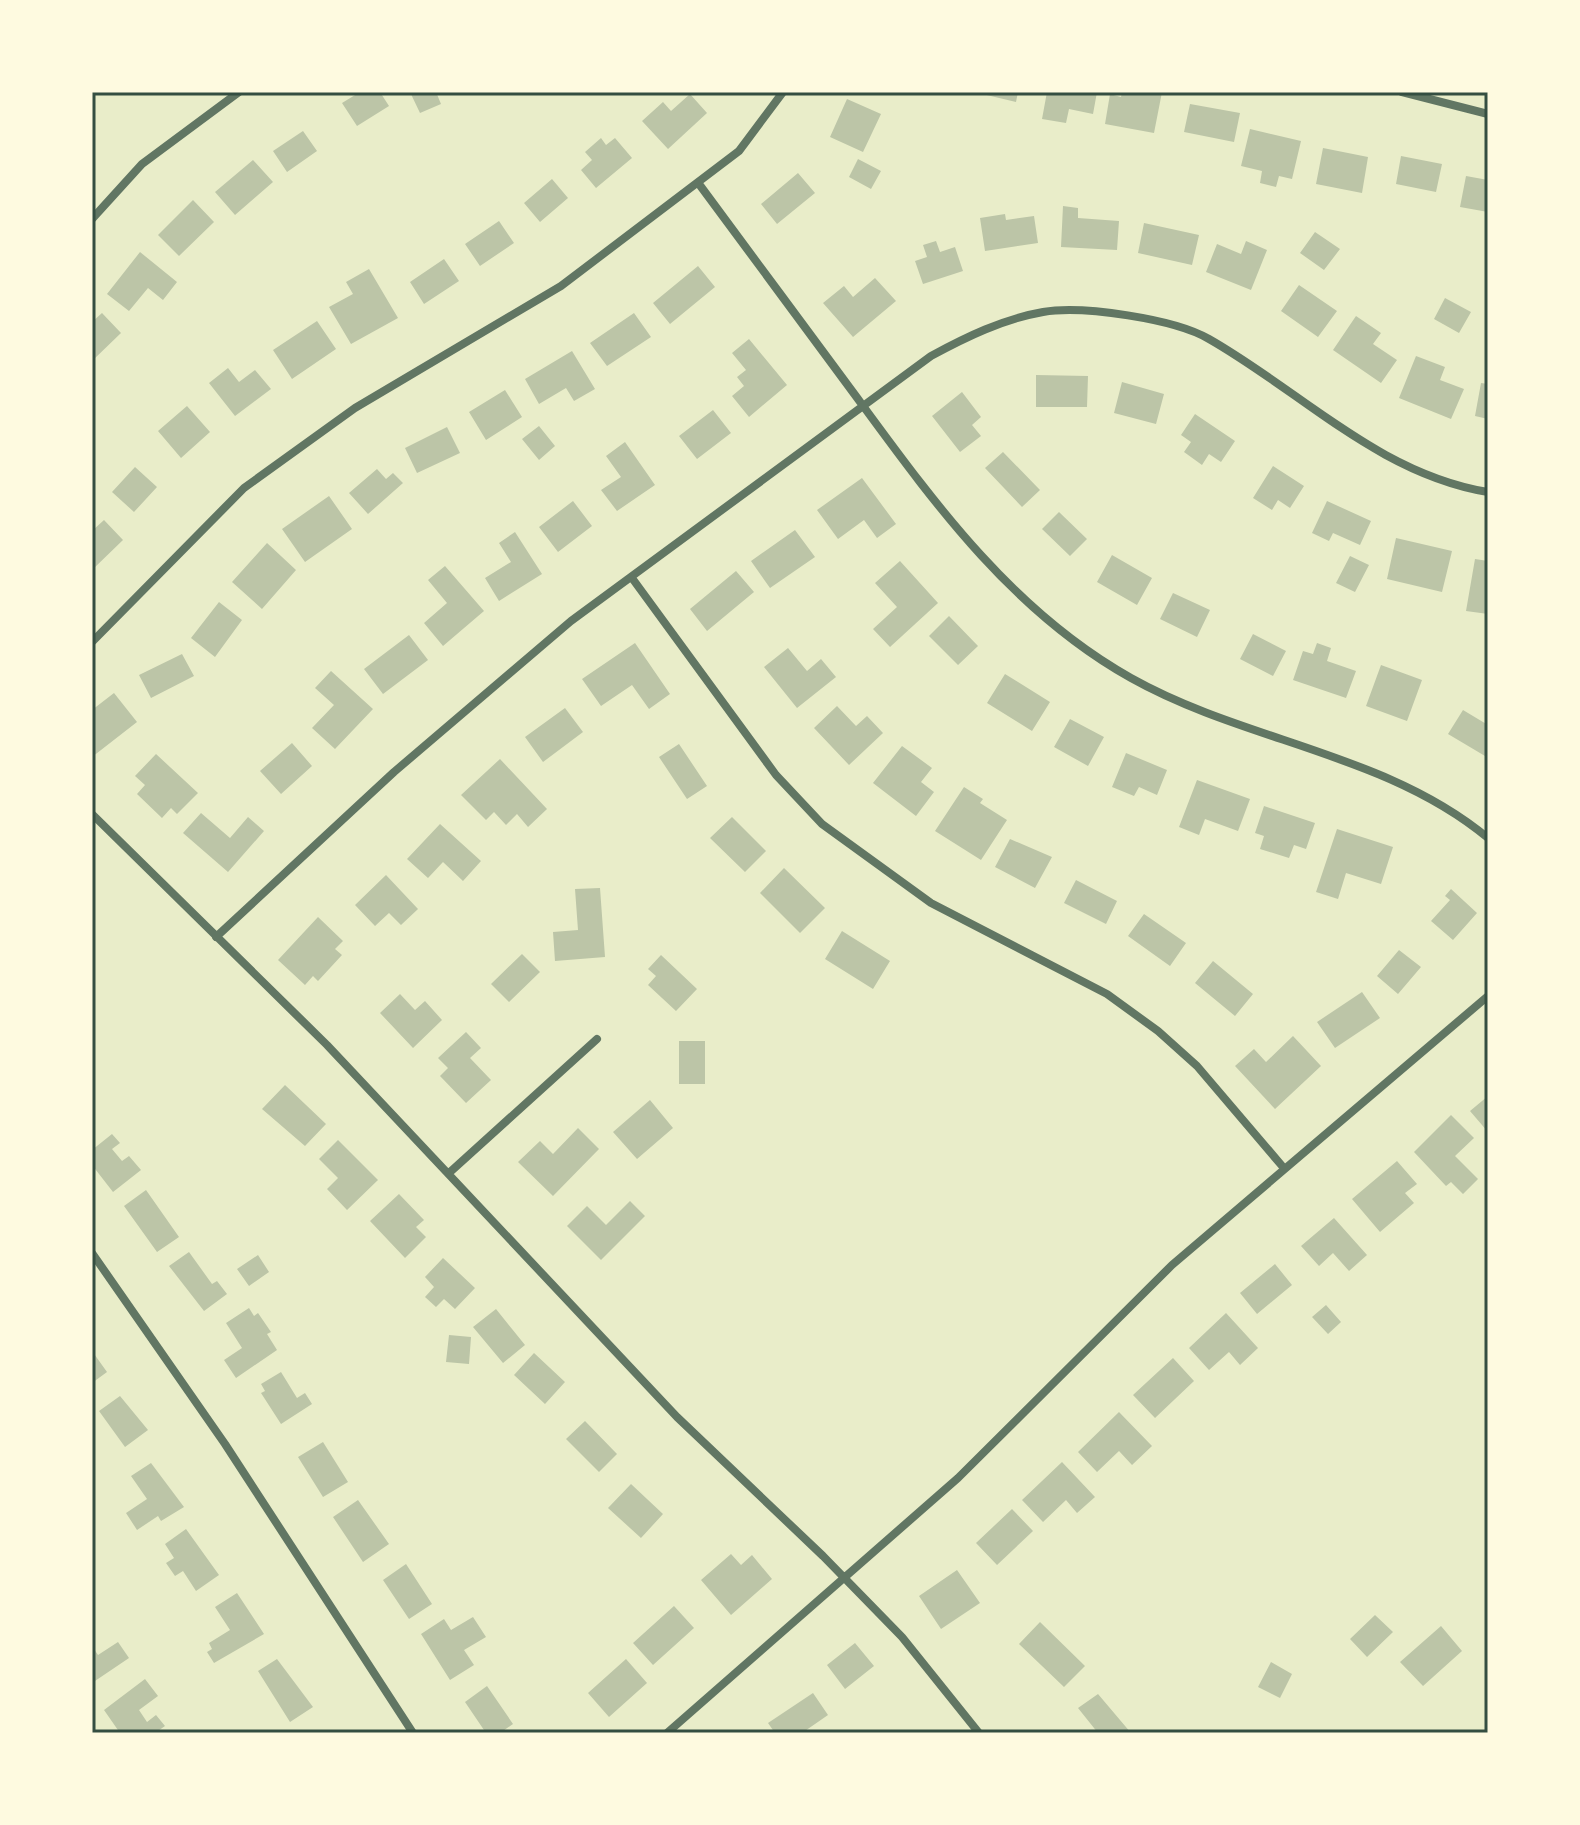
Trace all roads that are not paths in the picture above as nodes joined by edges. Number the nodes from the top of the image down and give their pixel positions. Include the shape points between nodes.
1 (239, 92) edge
2 (783, 92) edge
3 (1402, 92) edge
4 (1488, 114) edge
5 (699, 184) junction
6 (92, 219) edge
7 (863, 406) junction
8 (1488, 492) edge
9 (632, 578) junction
10 (92, 642) edge
11 (92, 814) edge
12 (1488, 838) edge
13 (216, 937) junction
14 (1488, 996) edge
15 (597, 1039) dead end
16 (1283, 1167) junction
17 (449, 1173) junction
18 (92, 1253) edge
19 (844, 1578) junction
20 (413, 1733) edge
21 (667, 1733) edge
22 (979, 1733) edge

1 - 6 street via 142,164
2 - 5 street via 739,151
3 - 4 street
5 - 7 street
5 - 10 street via 561,286 355,408 244,488
7 - 8 street via 931,356 977,331 1045,311 1152,319 1207,337 1347,434 1402,463 1461,488
7 - 9 street
7 - 12 street via 919,485 997,576 1128,676 1187,707 1400,783 1454,810
9 - 13 street via 571,621 394,772
9 - 16 street via 776,775 822,824 931,903 1107,994 1158,1031 1197,1066
11 - 13 street
13 - 17 street
14 - 16 street
15 - 17 street
16 - 19 street via 1172,1265 958,1478
17 - 19 street via 677,1417
18 - 20 street via 225,1444
19 - 21 street
19 - 22 street via 902,1637

